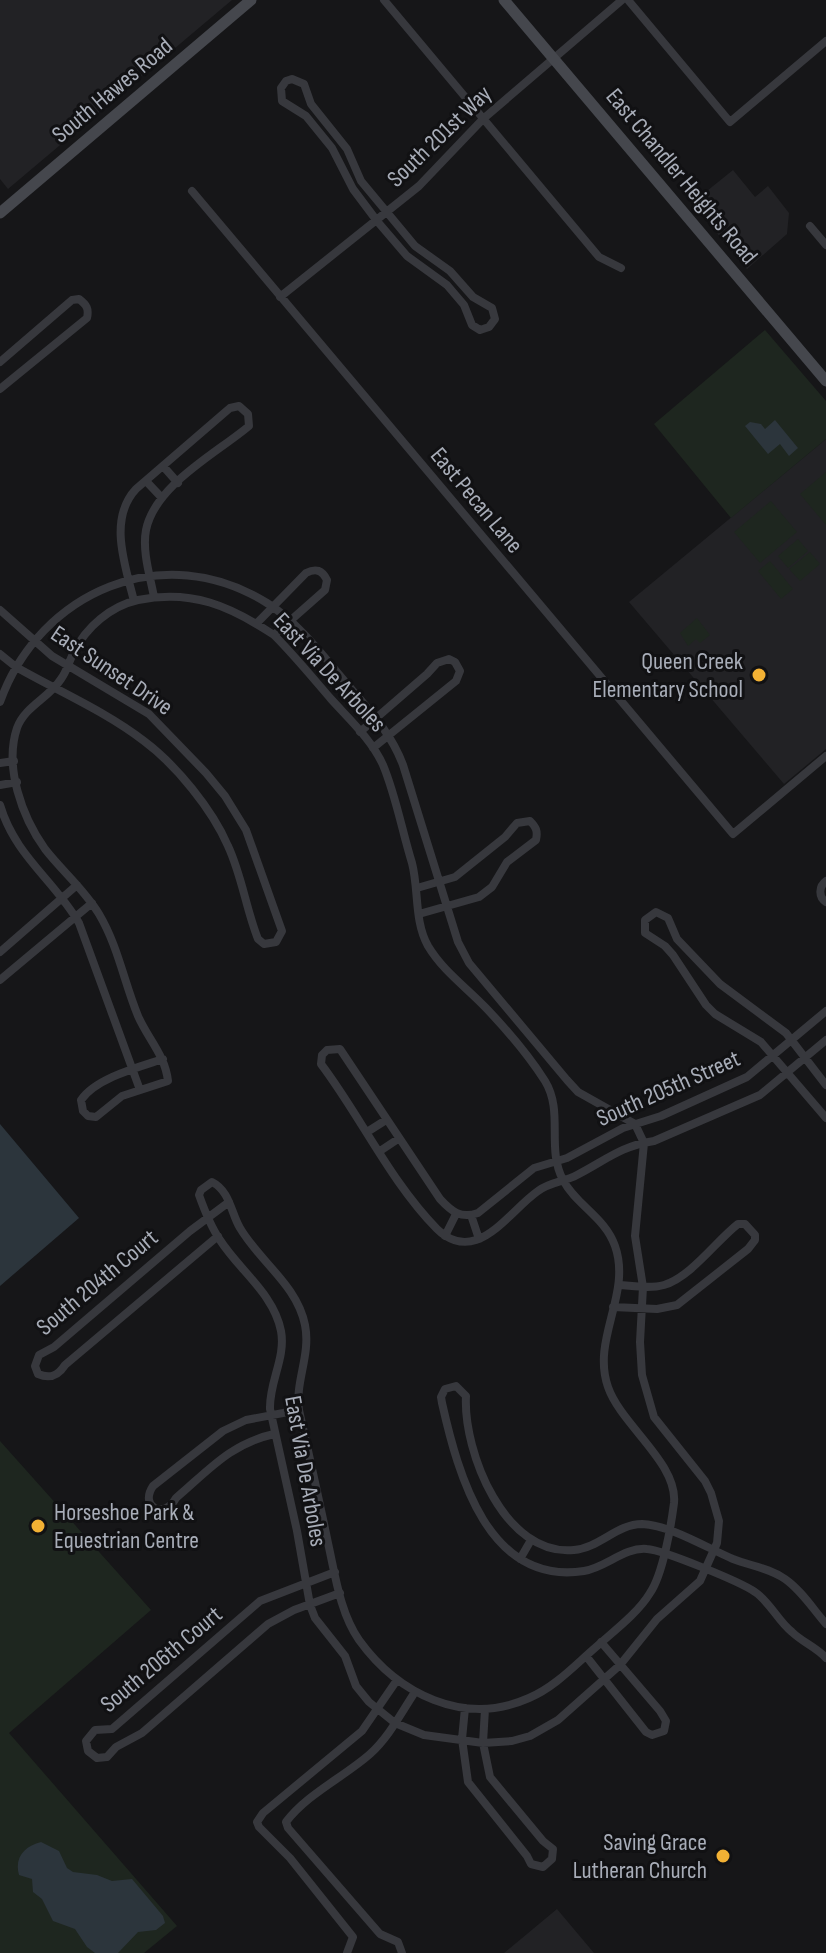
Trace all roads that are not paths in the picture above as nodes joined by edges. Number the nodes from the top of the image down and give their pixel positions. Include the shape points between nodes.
1 (251, 0) edge
2 (384, 0) edge
3 (504, 0) edge
4 (625, 0) edge
5 (826, 41) edge
6 (553, 59) junction
7 (321, 116) junction
8 (483, 119) junction
9 (312, 124) junction
10 (361, 181) junction
11 (352, 186) junction
12 (192, 191) dead end
13 (387, 212) junction
14 (0, 213) edge
15 (377, 221) junction
16 (810, 226) dead end
17 (826, 245) edge
18 (440, 263) junction
19 (621, 268) dead end
20 (434, 273) junction
21 (280, 297) junction
22 (0, 362) edge
23 (826, 381) edge
24 (2, 384) edge
25 (163, 466) junction
26 (146, 481) junction
27 (178, 483) junction
28 (162, 498) junction
29 (150, 577) junction
30 (129, 581) junction
31 (154, 597) junction
32 (134, 601) junction
33 (271, 606) junction
34 (0, 610) edge
35 (290, 620) junction
36 (257, 623) junction
37 (274, 635) junction
38 (32, 641) junction
39 (0, 654) edge
40 (67, 666) junction
41 (16, 667) junction
42 (54, 688) junction
43 (0, 702) edge
44 (376, 718) junction
45 (360, 732) junction
46 (389, 734) junction
47 (373, 748) junction
48 (826, 756) edge
49 (14, 761) junction
50 (0, 763) edge
51 (17, 782) junction
52 (0, 785) edge
53 (0, 805) edge
54 (826, 881) edge
55 (439, 883) junction
56 (77, 885) junction
57 (417, 888) junction
58 (62, 899) junction
59 (826, 902) edge
60 (92, 903) junction
61 (448, 907) junction
62 (419, 914) junction
63 (75, 917) junction
64 (0, 952) edge
65 (0, 980) edge
66 (826, 1011) edge
67 (792, 1039) junction
68 (826, 1040) edge
69 (773, 1056) junction
70 (805, 1057) junction
71 (163, 1059) junction
72 (133, 1070) junction
73 (788, 1073) junction
74 (826, 1085) edge
75 (140, 1090) junction
76 (826, 1118) edge
77 (386, 1120) junction
78 (635, 1124) junction
79 (367, 1132) junction
80 (398, 1139) junction
81 (644, 1143) junction
82 (380, 1151) junction
83 (556, 1160) junction
84 (563, 1180) junction
85 (229, 1202) junction
86 (456, 1214) junction
87 (471, 1215) junction
88 (209, 1217) junction
89 (218, 1236) junction
90 (445, 1236) junction
91 (479, 1239) junction
92 (619, 1285) junction
93 (643, 1287) junction
94 (613, 1307) junction
95 (641, 1310) junction
96 (299, 1410) junction
97 (271, 1415) junction
98 (274, 1434) junction
99 (515, 1528) junction
100 (668, 1530) junction
101 (531, 1540) junction
102 (500, 1543) junction
103 (664, 1546) junction
104 (715, 1551) junction
105 (520, 1559) junction
106 (708, 1567) junction
107 (335, 1572) junction
108 (306, 1583) junction
109 (340, 1593) junction
110 (310, 1605) junction
111 (826, 1624) edge
112 (601, 1642) junction
113 (586, 1656) junction
114 (826, 1658) edge
115 (620, 1665) junction
116 (605, 1679) junction
117 (397, 1680) junction
118 (415, 1692) junction
119 (465, 1708) junction
120 (377, 1709) junction
121 (485, 1709) junction
122 (395, 1723) junction
123 (462, 1739) junction
124 (483, 1743) junction
125 (347, 1953) edge
126 (402, 1953) edge

1 - 14 main road, South Hawes Road
2 - 8 street
3 - 6 main road, East Chandler Heights Road
4 - 5 street via 730,122
4 - 6 street, South 201st Way
6 - 8 street, South 201st Way
6 - 23 main road, East Chandler Heights Road
7 - 9 street
7 - 9 street via 304,84 286,81 282,101
7 - 10 street via 347,149
8 - 13 street, South 201st Way
8 - 19 street via 599,257
9 - 11 street
10 - 11 street
10 - 13 street
11 - 15 street
12 - 21 street, East Pecan Lane
13 - 15 street, South 201st Way
13 - 18 street via 415,246
15 - 20 street via 407,256
15 - 21 street, South 201st Way
16 - 17 street
18 - 20 street
18 - 20 street via 473,297 492,308 492,325 480,330 472,325 464,305
21 - 48 street, East Pecan Lane via 733,834
22 - 24 street via 72,300 86,305 87,318 81,324
25 - 26 street
25 - 27 street
25 - 27 street via 230,408 244,409 249,426
26 - 28 street
26 - 30 street via 129,496 120,524
27 - 28 street
28 - 29 street via 146,530
29 - 30 street, East Via De Arboles
29 - 31 street
29 - 33 street, East Via De Arboles via 202,578
30 - 32 street
30 - 38 street, East Via De Arboles via 80,600
31 - 32 street, East Via De Arboles
31 - 36 street, East Via De Arboles via 206,601
32 - 40 street, East Via De Arboles via 99,619
33 - 35 street, East Via De Arboles
33 - 35 street via 306,573 319,570 327,580 325,590
33 - 36 street
34 - 38 street, East Sunset Drive
35 - 37 street
35 - 44 street, East Via De Arboles
36 - 37 street, East Via De Arboles
37 - 45 street, East Via De Arboles
38 - 40 street, East Sunset Drive
38 - 41 street, East Via De Arboles
39 - 41 street, East Sunset Drive
40 - 42 street, East Via De Arboles
40 - 42 street, East Sunset Drive via 158,722 225,796 246,830 281,926 276,942 258,939 229,848 199,799 144,741
41 - 42 street, East Sunset Drive
41 - 43 street, East Via De Arboles
42 - 49 street, East Via De Arboles via 20,722
44 - 45 street
44 - 46 street, East Via De Arboles
44 - 46 street via 437,663 455,662 460,671 456,681
45 - 47 street, East Via De Arboles
46 - 47 street
46 - 55 street, East Via De Arboles
47 - 57 street, East Via De Arboles via 389,783
49 - 50 street
49 - 51 street, East Via De Arboles
51 - 52 street
51 - 56 street, East Via De Arboles via 36,835
53 - 58 street via 19,848
54 - 59 street via 821,889
55 - 57 street
55 - 61 street, East Via De Arboles
55 - 61 street via 463,872 517,823 530,821 535,826 536,840 507,862 492,887
56 - 58 street
56 - 60 street, East Via De Arboles
57 - 62 street, East Via De Arboles
58 - 63 street
58 - 64 street
60 - 63 street
60 - 71 street, East Via De Arboles via 113,942 139,1017
61 - 62 street
61 - 78 street, East Via De Arboles via 469,963 567,1080 578,1092
62 - 83 street, East Via De Arboles via 423,936 437,958 488,1010 546,1083 556,1118
63 - 65 street
63 - 72 street
66 - 67 street, South 205th Street
67 - 69 street, South 205th Street
67 - 69 street via 710,975 677,939 668,918 656,912 649,915 645,933 673,955 706,1005
67 - 70 street
68 - 70 street, South 205th Street
69 - 73 street
69 - 78 street, South 205th Street via 737,1082
70 - 73 street, South 205th Street
70 - 74 street
71 - 72 street
71 - 75 street, East Via De Arboles via 168,1081
72 - 75 street
72 - 75 street via 85,1094 83,1111 96,1117 114,1100
73 - 76 street
73 - 81 street, South 205th Street via 752,1099
77 - 79 street
77 - 79 street via 340,1049 327,1050 321,1064
77 - 80 street
78 - 81 street
78 - 83 street, South 205th Street
79 - 82 street
80 - 82 street
80 - 86 street
81 - 84 street, South 205th Street
81 - 93 street via 635,1236
82 - 90 street via 407,1193
83 - 84 street, East Via De Arboles
83 - 87 street, South 205th Street via 528,1171
84 - 91 street, South 205th Street via 538,1191
84 - 92 street, East Via De Arboles via 608,1231 618,1256
85 - 88 street, South 204th Court
85 - 88 street, East Via De Arboles via 218,1185 207,1185 199,1195
85 - 96 street, East Via De Arboles via 244,1234 301,1310 307,1343 297,1386
86 - 87 street
86 - 90 street
87 - 91 street
88 - 89 street, East Via De Arboles
88 - 89 street, South 204th Court via 39,1355 38,1374 58,1374
89 - 97 street, East Via De Arboles via 256,1283 281,1331 280,1361 269,1395
90 - 91 street via 461,1242
92 - 93 street
92 - 94 street, East Via De Arboles
93 - 95 street
93 - 95 street via 674,1280 738,1224 755,1235 752,1245 683,1301
94 - 95 street
94 - 100 street, East Via De Arboles via 604,1342 606,1381 616,1406 673,1487
95 - 104 street via 641,1360 649,1404 711,1493 719,1521
96 - 97 street
96 - 107 street, East Via De Arboles
97 - 98 street, East Via De Arboles
97 - 98 street via 223,1431 153,1486 153,1508 171,1506 231,1450
98 - 108 street, East Via De Arboles
99 - 101 street
99 - 102 street
99 - 102 street via 479,1462 466,1396 451,1386 441,1397 454,1454 475,1505
100 - 101 street via 635,1525 576,1550 546,1548
100 - 103 street, East Via De Arboles
100 - 104 street
101 - 105 street
102 - 105 street
103 - 105 street via 633,1550 573,1571 550,1570
103 - 106 street via 685,1561
103 - 112 street, East Via De Arboles via 649,1595
104 - 106 street
104 - 111 street via 788,1581
106 - 114 street via 756,1592 789,1631
106 - 115 street, East Via De Arboles
107 - 108 street
107 - 109 street, East Via De Arboles
108 - 110 street, East Via De Arboles
108 - 110 street, South 206th Court via 254,1606 112,1729 89,1735 88,1751 107,1757 268,1624
109 - 110 street
109 - 117 street, East Via De Arboles via 356,1636
110 - 120 street, East Via De Arboles via 345,1656 356,1686
112 - 113 street, East Via De Arboles
112 - 115 street
113 - 116 street
113 - 121 street, East Via De Arboles via 542,1692
115 - 116 street, East Via De Arboles
115 - 116 street via 664,1717 664,1731 646,1732
116 - 124 street, East Via De Arboles via 545,1729 512,1741
117 - 118 street, East Via De Arboles
117 - 120 street
118 - 119 street, East Via De Arboles
118 - 122 street
119 - 121 street, East Via De Arboles
119 - 123 street
120 - 122 street, East Via De Arboles
120 - 125 street via 362,1731 257,1822 353,1937
121 - 124 street
122 - 123 street, East Via De Arboles via 424,1735
122 - 126 street via 369,1755 286,1822 380,1934 398,1942
123 - 124 street, East Via De Arboles
123 - 124 street via 471,1788 531,1864 543,1867 553,1849 493,1782

